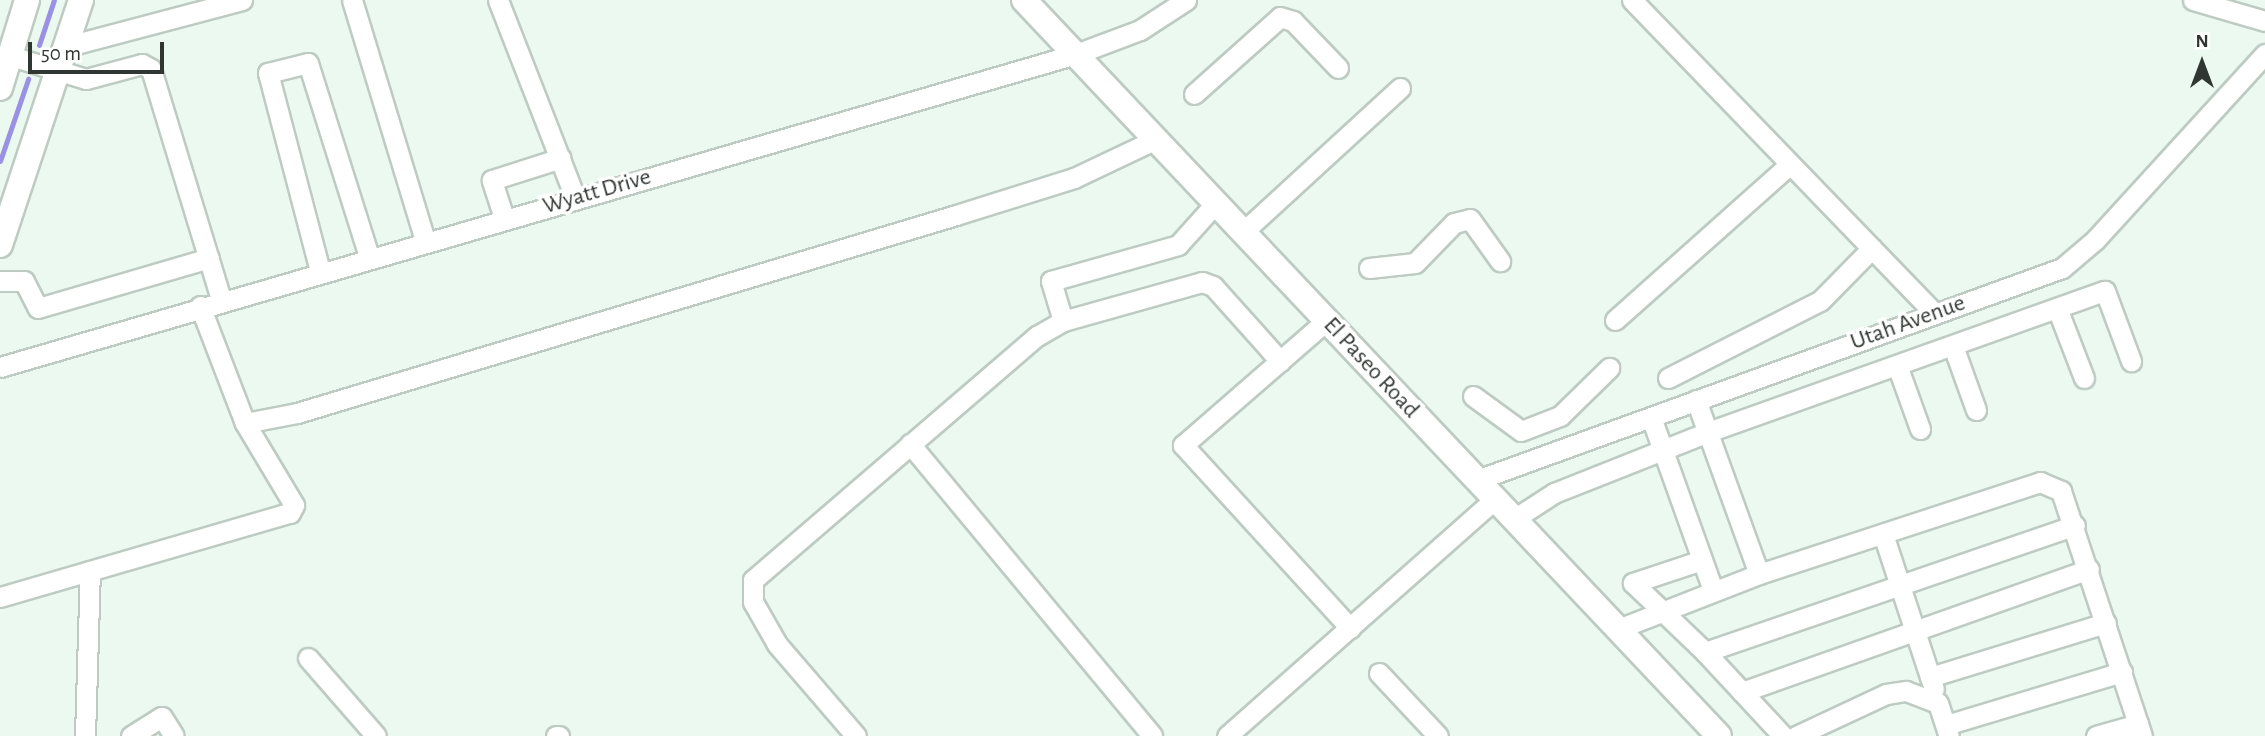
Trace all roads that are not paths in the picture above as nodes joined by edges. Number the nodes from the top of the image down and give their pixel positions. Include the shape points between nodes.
1 (27, 0) edge
2 (81, 0) edge
3 (242, 0) edge
4 (352, 0) edge
5 (498, 0) edge
6 (1024, 0) edge
7 (1186, 0) edge
8 (1632, 0) edge
9 (2193, 0) edge
10 (2265, 21) edge
11 (68, 46) junction
12 (1076, 54) junction
13 (2265, 54) edge
14 (11, 56) junction
15 (1338, 68) dead end
16 (59, 73) junction
17 (0, 88) edge
18 (1400, 88) dead end
19 (1194, 94) dead end
20 (1156, 139) junction
21 (561, 158) junction
22 (1790, 163) junction
23 (575, 198) junction
24 (1216, 203) junction
25 (504, 218) junction
26 (1243, 232) junction
27 (425, 241) junction
28 (0, 245) edge
29 (1872, 248) junction
30 (369, 257) junction
31 (209, 258) junction
32 (1500, 261) dead end
33 (1368, 268) dead end
34 (320, 271) junction
35 (0, 281) edge
36 (221, 300) junction
37 (201, 306) junction
38 (2057, 308) junction
39 (1935, 313) junction
40 (1327, 320) junction
41 (1615, 320) dead end
42 (1063, 321) junction
43 (1953, 346) junction
44 (0, 355) edge
45 (21, 357) junction
46 (1280, 361) junction
47 (2131, 361) dead end
48 (1897, 365) junction
49 (0, 367) edge
50 (1609, 368) dead end
51 (1668, 378) dead end
52 (2084, 378) dead end
53 (1473, 396) dead end
54 (1696, 400) junction
55 (1976, 410) dead end
56 (1651, 417) junction
57 (245, 423) junction
58 (1920, 429) dead end
59 (1708, 432) junction
60 (910, 444) junction
61 (1663, 451) junction
62 (1477, 480) junction
63 (1495, 499) junction
64 (1514, 519) junction
65 (2075, 525) junction
66 (1883, 534) junction
67 (1702, 560) junction
68 (2089, 569) junction
69 (90, 571) junction
70 (1759, 575) junction
71 (1900, 585) junction
72 (1713, 590) junction
73 (0, 597) edge
74 (1660, 610) junction
75 (2106, 622) junction
76 (1350, 628) junction
77 (1618, 629) junction
78 (1917, 631) junction
79 (1705, 652) junction
80 (308, 658) dead end
81 (2122, 671) junction
82 (1379, 673) dead end
83 (1930, 677) junction
84 (1742, 692) junction
85 (1938, 703) junction
86 (1947, 730) edge
87 (2140, 730) edge
88 (85, 736) edge
89 (131, 736) edge
90 (174, 736) edge
91 (376, 736) edge
92 (856, 736) edge
93 (1152, 736) edge
94 (1227, 736) edge
95 (1438, 736) edge
96 (1719, 736) edge
97 (1783, 736) edge
98 (1796, 736) edge
99 (2096, 736) edge

1 - 14 main road
2 - 11 main road
3 - 11 street
4 - 27 street
5 - 21 street
6 - 12 main road, El Paseo Road
7 - 12 street, Wyatt Drive via 1140,30
8 - 22 street
9 - 10 street
11 - 16 main road
12 - 20 main road, El Paseo Road
12 - 23 street, Wyatt Drive
13 - 39 street, Utah Avenue via 2095,240 2062,268
14 - 16 street
14 - 17 main road
15 - 19 street via 1293,21 1280,17
16 - 28 main road
16 - 31 street via 86,79 142,64 151,69
18 - 26 street
20 - 24 main road, El Paseo Road
20 - 57 street via 1074,178 969,211 297,413
21 - 23 street
21 - 25 street via 492,180
22 - 29 street
22 - 41 street
23 - 25 street, Wyatt Drive
24 - 26 main road, El Paseo Road
24 - 42 street via 1178,244 1051,281
25 - 27 street, Wyatt Drive
26 - 40 main road, El Paseo Road
27 - 30 street, Wyatt Drive
29 - 39 street
29 - 51 street via 1820,301
30 - 34 street, Wyatt Drive
30 - 34 street via 308,63 268,73
31 - 35 street via 38,308 24,281
31 - 36 street
32 - 33 street via 1470,219 1454,223 1415,263
34 - 36 street, Wyatt Drive
36 - 37 street, Wyatt Drive
37 - 45 street, Wyatt Drive
37 - 57 street
38 - 43 street
38 - 47 street via 2105,291
38 - 52 street
39 - 54 street, Utah Avenue
40 - 46 street
40 - 62 main road, El Paseo Road
42 - 46 street via 1202,282 1213,286
42 - 60 street via 1037,336
43 - 48 street
43 - 55 street
44 - 45 street
45 - 49 street, Wyatt Drive
46 - 76 street via 1183,445
48 - 58 street
48 - 59 street
50 - 53 street via 1560,416 1521,431
54 - 56 street, Utah Avenue
54 - 59 street
56 - 61 street
56 - 62 street, Utah Avenue
57 - 69 street via 295,505 290,513
59 - 61 street
59 - 70 street
60 - 92 street via 753,580 750,593 777,644
60 - 93 street
61 - 64 street via 1554,494
61 - 67 street
62 - 63 main road, El Paseo Road
63 - 64 main road, El Paseo Road
63 - 76 street
64 - 77 main road, El Paseo Road
65 - 66 street via 2061,491 2040,482
65 - 68 street
65 - 71 street
66 - 70 street
66 - 71 street
67 - 72 street
67 - 74 street via 1633,583
68 - 75 street
68 - 78 street
69 - 73 street
69 - 88 street
70 - 72 street
71 - 78 street
71 - 79 street
72 - 74 street
74 - 77 street
74 - 79 street
75 - 81 street
75 - 83 street
76 - 94 street
77 - 96 main road, El Paseo Road
78 - 83 street
78 - 84 street
79 - 84 street
80 - 91 street
81 - 86 street
81 - 87 street
82 - 95 street
83 - 85 street
84 - 97 street
85 - 86 street
85 - 98 street via 1920,693 1886,694
87 - 99 street
89 - 90 street via 162,718

